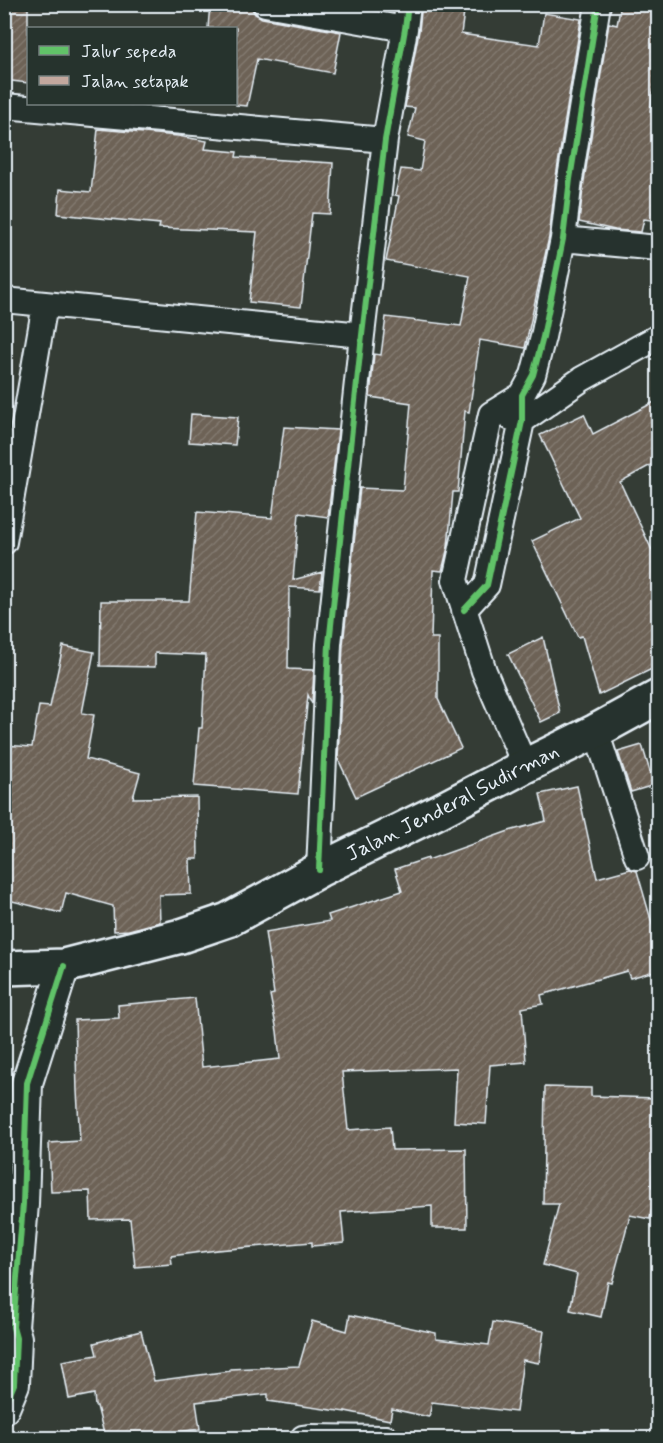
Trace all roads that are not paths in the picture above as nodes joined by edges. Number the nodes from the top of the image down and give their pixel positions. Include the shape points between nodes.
1 (265, 4) edge
2 (408, 4) edge
3 (598, 4) edge
4 (405, 29) junction
5 (4, 106) edge
6 (385, 140) junction
7 (563, 239) junction
8 (658, 248) edge
9 (4, 300) edge
10 (45, 304) junction
11 (362, 335) junction
12 (658, 337) edge
13 (522, 395) junction
14 (491, 414) junction
15 (522, 421) junction
16 (4, 542) edge
17 (464, 610) junction
18 (658, 697) edge
19 (596, 731) junction
20 (525, 766) junction
21 (637, 857) dead end
22 (319, 870) junction
23 (64, 966) junction
24 (4, 968) edge
25 (14, 1205) edge
26 (11, 1332) edge
27 (9, 1396) edge
28 (303, 1438) edge
29 (386, 1438) edge

1 - 4 street
2 - 4 street
3 - 7 street
4 - 6 street
5 - 6 street
6 - 11 street
7 - 8 street
7 - 13 street via 543,338 533,375
9 - 10 street
10 - 11 street
10 - 16 street
11 - 22 street via 329,644
12 - 15 street via 582,379
13 - 14 street
13 - 15 street
14 - 15 street
14 - 17 street via 455,580
15 - 17 street via 487,585
17 - 20 street via 484,671
18 - 19 main road, Jalan Jenderal Sudirman
19 - 20 main road, Jalan Jenderal Sudirman
19 - 21 street
20 - 22 main road, Jalan Jenderal Sudirman
22 - 23 main road, Jalan Jenderal Sudirman via 228,920
23 - 24 main road, Jalan Jenderal Sudirman
23 - 25 street via 27,1083
25 - 26 street
26 - 27 street
28 - 29 street

